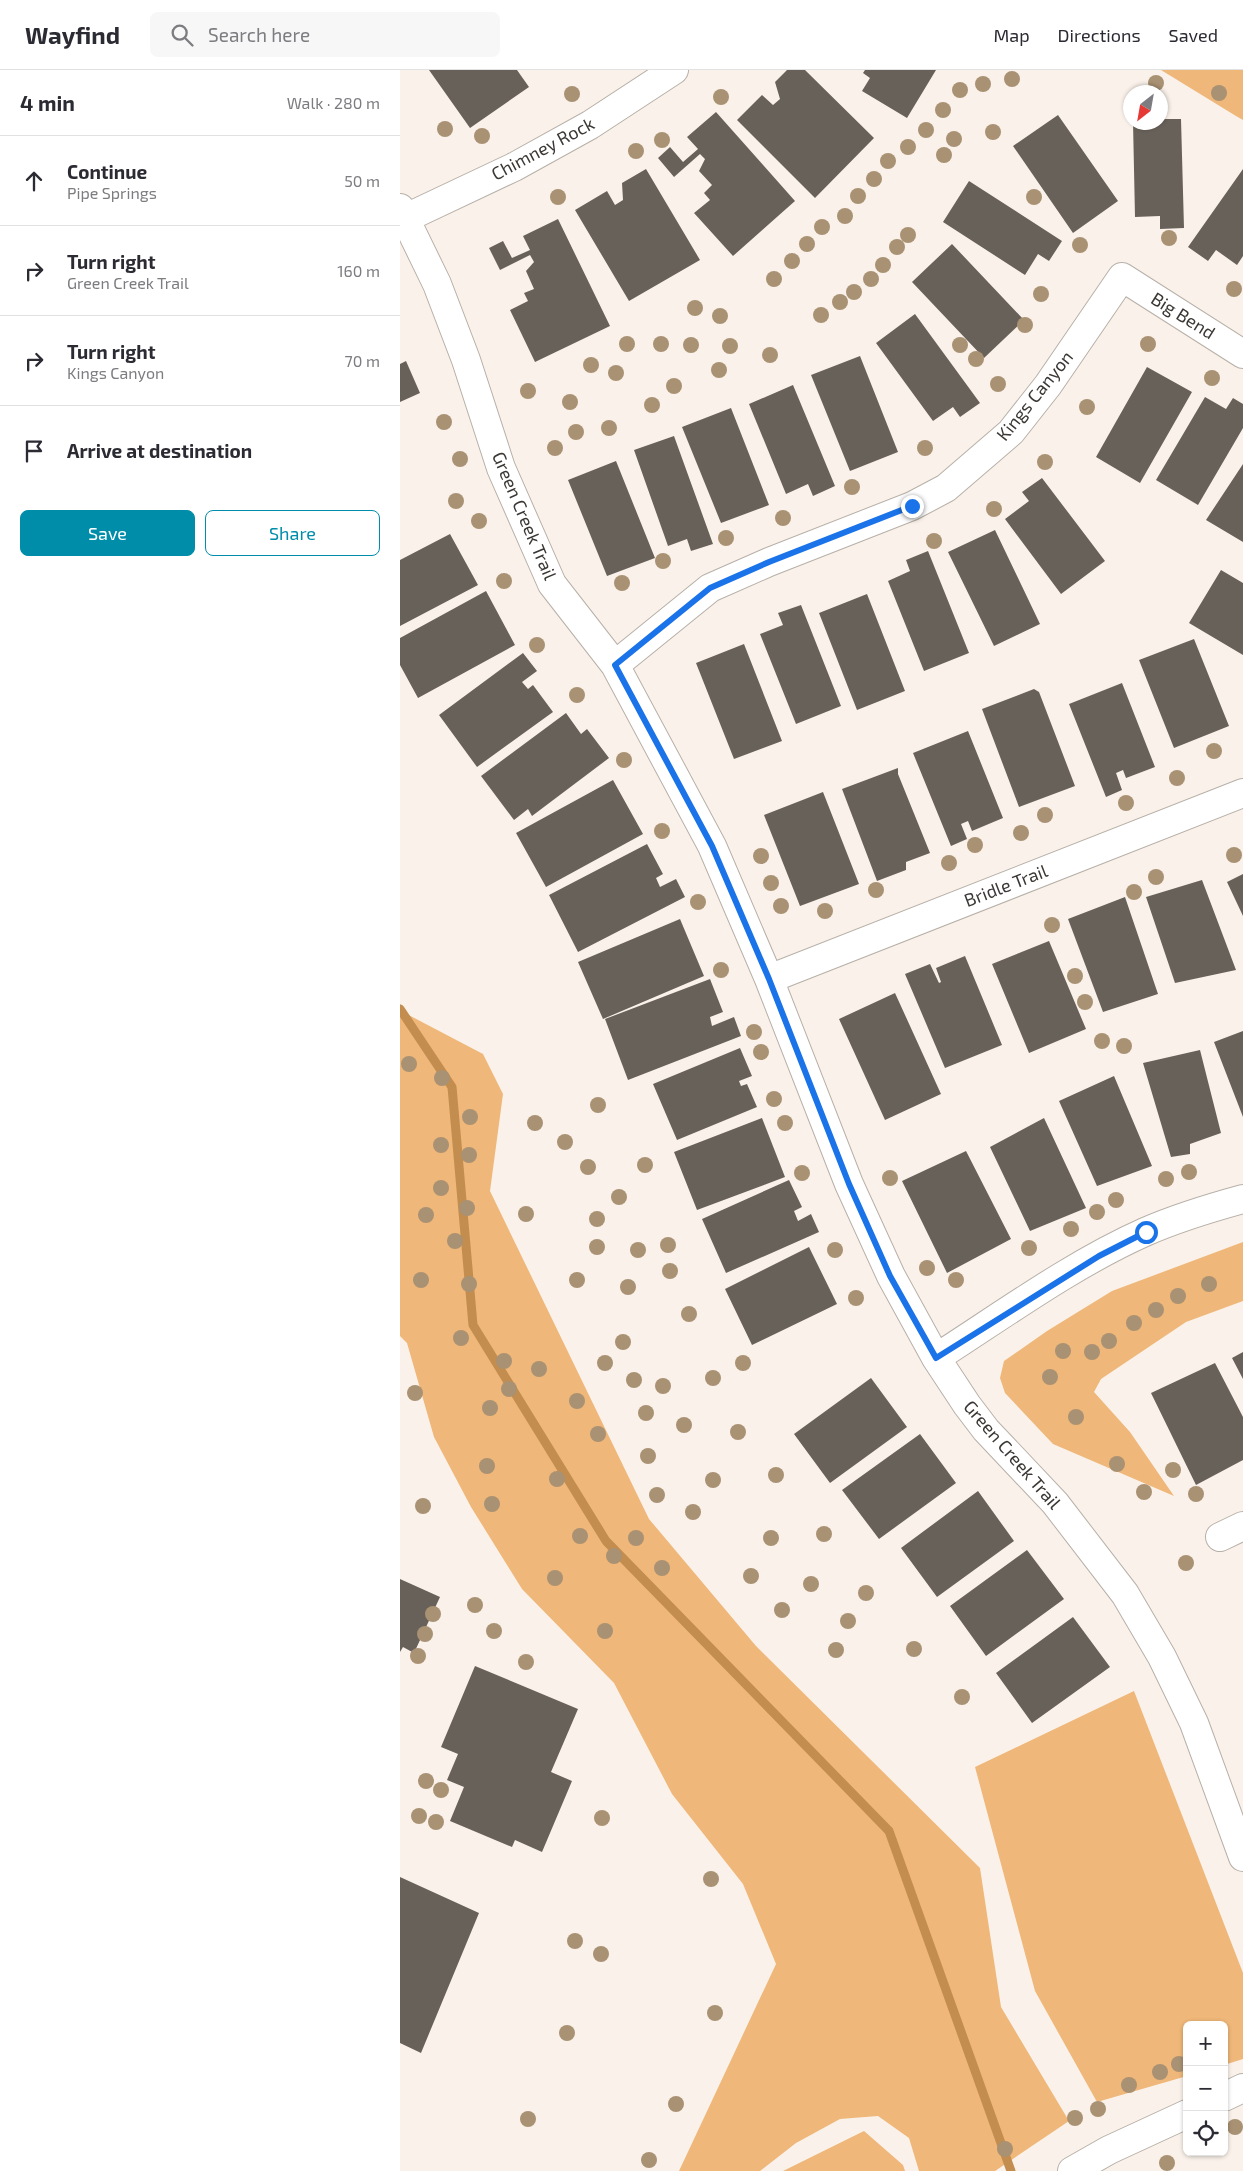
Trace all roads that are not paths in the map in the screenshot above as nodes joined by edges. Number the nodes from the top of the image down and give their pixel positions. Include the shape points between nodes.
1 (674, 70) edge
2 (403, 213) edge
3 (1122, 277) joint
4 (1243, 354) edge
5 (615, 665) junction
6 (1243, 793) edge
7 (769, 979) junction
8 (1243, 1199) edge
9 (936, 1358) junction
10 (1243, 1857) edge
11 (1243, 2088) edge
12 (1228, 2095) edge
13 (1183, 2116) edge
14 (1075, 2169) edge

1 - 2 street, Chimney Rock via 590,125 514,167
2 - 5 street, Green Creek Trail via 440,292 501,468 552,584
3 - 4 street, Big Bend
3 - 5 street, Kings Canyon via 1048,385 1011,432 946,488 912,506 710,588
5 - 7 street, Green Creek Trail via 712,846
6 - 7 street, Bridle Trail
7 - 9 street, Green Creek Trail via 849,1184 890,1276
8 - 9 street via 1146,1232 1099,1256
9 - 10 street, Green Creek Trail via 986,1430 1055,1503 1125,1594 1162,1657 1194,1723
11 - 12 street
13 - 14 street

